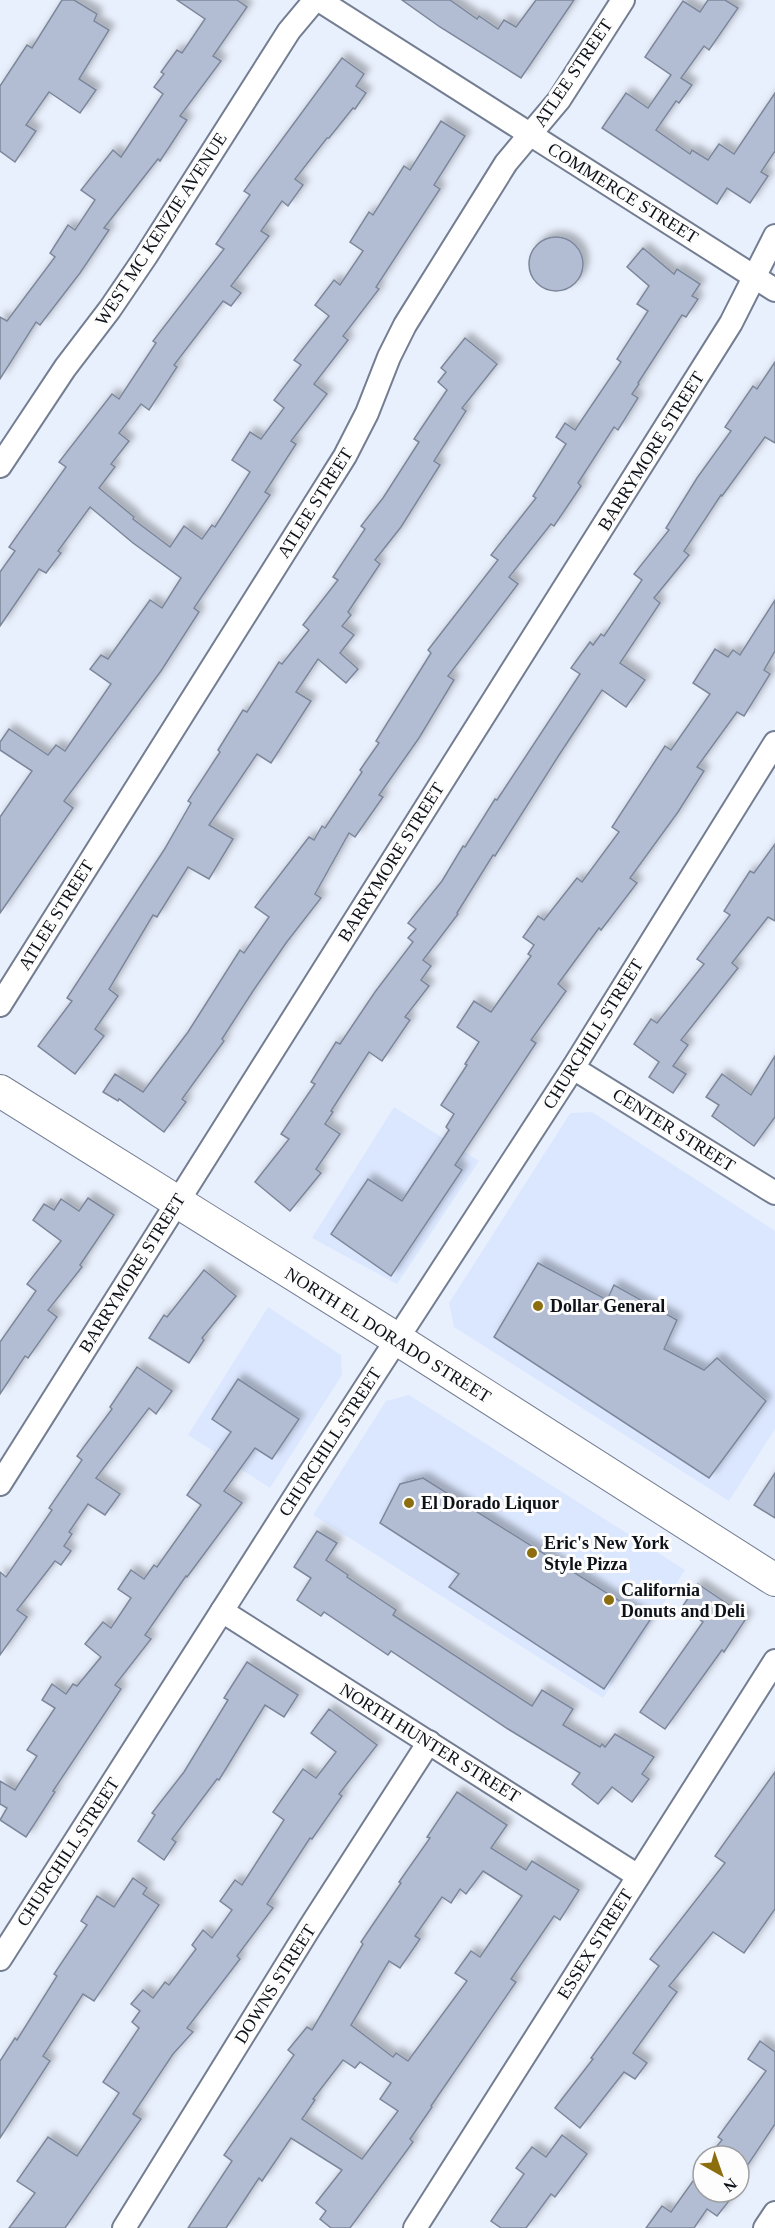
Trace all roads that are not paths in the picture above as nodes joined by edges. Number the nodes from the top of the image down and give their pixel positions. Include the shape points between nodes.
1 (317, 0) edge
2 (623, 0) edge
3 (531, 135) junction
4 (775, 236) edge
5 (755, 277) junction
6 (775, 290) edge
7 (3, 461) edge
8 (775, 743) edge
9 (0, 1005) edge
10 (573, 1068) junction
11 (0, 1091) edge
12 (775, 1193) edge
13 (176, 1203) junction
14 (397, 1339) junction
15 (0, 1484) edge
16 (775, 1580) edge
17 (222, 1611) junction
18 (775, 1660) edge
19 (429, 1742) junction
20 (638, 1876) junction
21 (0, 1959) edge
22 (775, 2213) edge
23 (124, 2228) edge
24 (415, 2228) edge
25 (765, 2228) edge

1 - 3 street, COMMERCE STREET
1 - 7 street, WEST MC KENZIE AVENUE via 289,31 122,292 64,368
2 - 3 street, ATLEE STREET via 559,100
3 - 5 street, COMMERCE STREET
3 - 9 street, ATLEE STREET via 506,164 405,326 345,456
4 - 5 street, BARRYMORE STREET
5 - 6 street, COMMERCE STREET
5 - 13 street, BARRYMORE STREET via 731,323
8 - 10 street, CHURCHILL STREET
10 - 12 street, CENTER STREET
10 - 14 street, CHURCHILL STREET
11 - 13 main road, NORTH EL DORADO STREET
13 - 14 main road, NORTH EL DORADO STREET
13 - 15 street, BARRYMORE STREET
14 - 16 main road, NORTH EL DORADO STREET
14 - 17 street, CHURCHILL STREET
17 - 19 street, NORTH HUNTER STREET
17 - 21 street, CHURCHILL STREET
18 - 20 street, ESSEX STREET
19 - 20 street, NORTH HUNTER STREET
19 - 23 street, DOWNS STREET
20 - 24 street, ESSEX STREET
22 - 25 street

